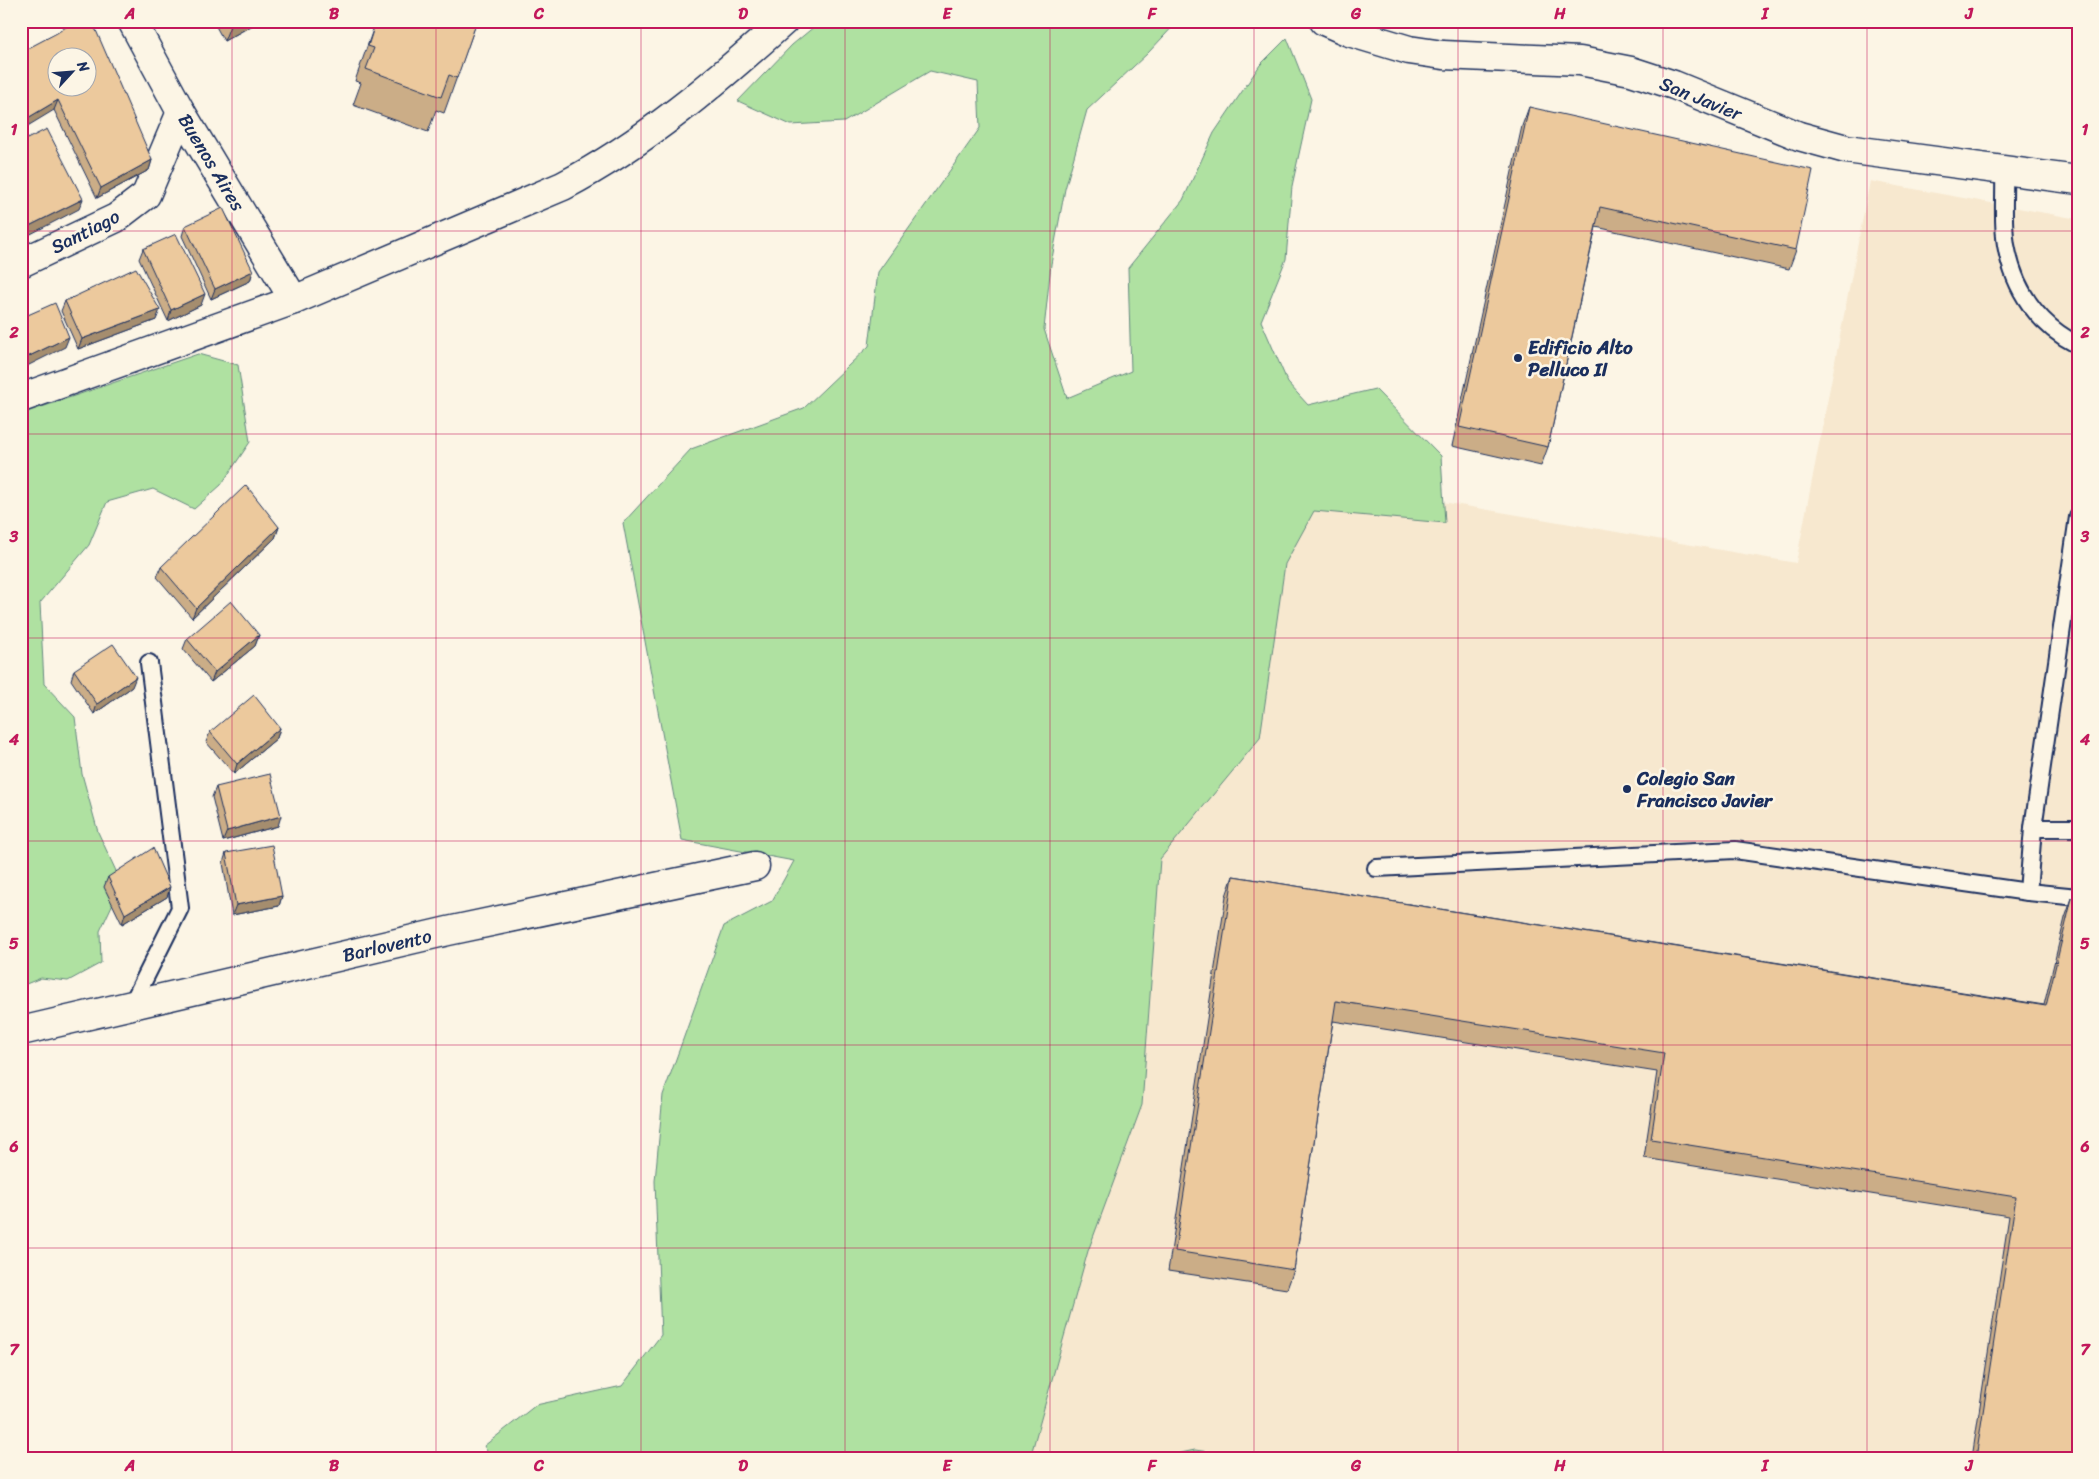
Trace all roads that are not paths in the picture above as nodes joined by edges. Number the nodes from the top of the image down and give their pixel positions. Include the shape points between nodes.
1 (132, 21) edge
2 (784, 21) edge
3 (1324, 21) edge
4 (181, 112) junction
5 (2004, 171) junction
6 (2078, 180) edge
7 (21, 263) edge
8 (294, 300) junction
9 (2078, 346) edge
10 (21, 398) edge
11 (2078, 517) edge
12 (149, 663) dead end
13 (2033, 828) junction
14 (2078, 828) edge
15 (755, 866) dead end
16 (1376, 868) dead end
17 (2028, 892) junction
18 (2078, 896) edge
19 (132, 1004) junction
20 (21, 1031) edge

1 - 4 street, Buenos Aires
2 - 8 street via 675,115 604,164 563,186
3 - 5 street, San Javier via 1357,35 1409,50 1443,55 1580,61 1631,71 1823,144
4 - 7 street, Santiago via 146,195 116,218
4 - 8 street, Buenos Aires
5 - 6 street, San Javier
5 - 9 lane via 2006,245 2018,282 2035,314 2059,336
8 - 10 street
11 - 13 lane
12 - 19 lane via 180,908
13 - 14 lane
13 - 17 lane
15 - 19 street, Barlovento via 448,931
16 - 17 lane via 1735,850
17 - 18 lane
19 - 20 street, Barlovento

